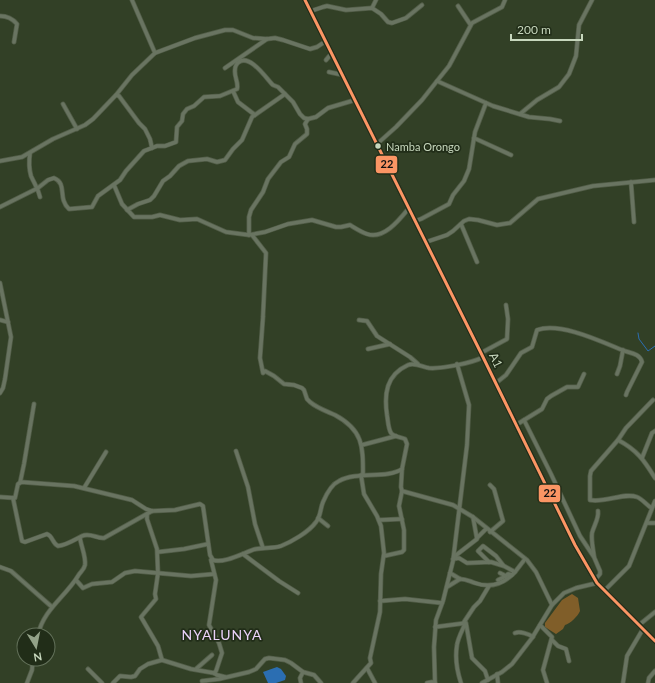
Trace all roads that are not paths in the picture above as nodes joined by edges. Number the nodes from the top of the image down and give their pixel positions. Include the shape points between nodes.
1 (132, 0) edge
2 (305, 0) edge
3 (376, 0) edge
4 (504, 0) edge
5 (592, 0) edge
6 (422, 5) dead end
7 (458, 6) dead end
8 (372, 8) junction
9 (311, 11) junction
10 (0, 16) edge
11 (470, 24) junction
12 (267, 39) junction
13 (326, 41) junction
14 (14, 42) dead end
15 (155, 53) junction
16 (332, 54) junction
17 (326, 60) dead end
18 (226, 68) dead end
19 (329, 72) dead end
20 (343, 75) junction
21 (438, 81) junction
22 (232, 91) junction
23 (285, 94) junction
24 (116, 95) junction
25 (355, 100) junction
26 (486, 103) junction
27 (63, 104) dead end
28 (520, 114) junction
29 (254, 115) junction
30 (308, 119) junction
31 (560, 121) dead end
32 (77, 129) junction
33 (474, 138) junction
34 (377, 144) junction
35 (152, 148) junction
36 (30, 153) junction
37 (510, 154) dead end
38 (0, 161) edge
39 (655, 180) edge
40 (631, 182) junction
41 (114, 185) junction
42 (38, 188) junction
43 (40, 197) dead end
44 (0, 207) edge
45 (409, 208) junction
46 (127, 210) junction
47 (415, 221) junction
48 (634, 222) dead end
49 (460, 224) junction
50 (250, 235) junction
51 (426, 242) junction
52 (477, 262) dead end
53 (0, 283) edge
54 (506, 305) dead end
55 (0, 320) edge
56 (359, 320) dead end
57 (8, 322) junction
58 (390, 344) junction
59 (368, 349) dead end
60 (623, 350) junction
61 (482, 355) junction
62 (457, 364) junction
63 (420, 366) junction
64 (584, 374) dead end
65 (617, 374) dead end
66 (496, 383) junction
67 (0, 393) edge
68 (626, 395) dead end
69 (652, 400) dead end
70 (34, 404) dead end
71 (524, 420) junction
72 (516, 425) junction
73 (655, 431) edge
74 (397, 436) junction
75 (618, 440) junction
76 (362, 445) junction
77 (236, 451) dead end
78 (106, 452) dead end
79 (642, 458) junction
80 (402, 469) junction
81 (362, 475) junction
82 (655, 478) edge
83 (20, 483) junction
84 (490, 485) dead end
85 (84, 488) junction
86 (402, 491) junction
87 (0, 497) edge
88 (13, 498) junction
89 (655, 501) edge
90 (650, 507) dead end
91 (458, 508) junction
92 (152, 511) junction
93 (598, 511) dead end
94 (147, 514) junction
95 (318, 518) junction
96 (473, 518) junction
97 (402, 519) junction
98 (379, 520) junction
99 (647, 523) junction
100 (655, 523) edge
101 (328, 526) dead end
102 (486, 529) junction
103 (490, 532) junction
104 (80, 538) junction
105 (476, 540) junction
106 (208, 544) junction
107 (483, 546) junction
108 (263, 548) junction
109 (158, 552) junction
110 (243, 554) junction
111 (384, 556) junction
112 (594, 557) junction
113 (526, 559) junction
114 (211, 560) junction
115 (453, 560) junction
116 (492, 562) junction
117 (504, 566) junction
118 (0, 567) edge
119 (500, 572) dead end
120 (450, 573) junction
121 (158, 574) junction
122 (214, 574) junction
123 (513, 574) junction
124 (506, 576) junction
125 (460, 579) junction
126 (76, 580) junction
127 (498, 580) dead end
128 (596, 581) junction
129 (489, 586) junction
130 (446, 587) junction
131 (604, 590) junction
132 (298, 593) dead end
133 (380, 601) junction
134 (442, 603) junction
135 (552, 605) junction
136 (52, 607) junction
137 (655, 612) edge
138 (465, 623) junction
139 (540, 625) junction
140 (638, 625) junction
141 (41, 627) edge
142 (435, 627) junction
143 (643, 629) junction
144 (515, 633) dead end
145 (533, 637) junction
146 (552, 640) junction
147 (655, 641) edge
148 (212, 655) dead end
149 (162, 660) junction
150 (569, 662) dead end
151 (32, 667) edge
152 (367, 668) junction
153 (88, 669) dead end
154 (196, 669) junction
155 (655, 671) edge
156 (303, 672) junction
157 (214, 673) junction
158 (497, 674) junction
159 (228, 677) junction
160 (219, 679) junction
161 (488, 680) junction
162 (202, 681) dead end
163 (27, 683) edge
164 (102, 683) edge
165 (113, 683) edge
166 (216, 683) edge
167 (301, 683) edge
168 (320, 683) edge
169 (354, 683) edge
170 (375, 683) edge
171 (427, 683) edge
172 (435, 683) edge
173 (461, 683) edge
174 (482, 683) edge
175 (498, 683) edge
176 (547, 683) edge
177 (623, 683) edge
178 (648, 683) edge

1 - 15 street
2 - 9 highway, A1
3 - 8 street
4 - 11 street via 502,7
5 - 28 street via 579,25 576,56 569,74 559,87
6 - 8 street via 406,18 392,23
7 - 11 street
8 - 9 street via 346,10 328,6
9 - 13 highway, A1
10 - 14 street via 14,20 17,24
11 - 21 street
12 - 13 street via 275,38 310,49
12 - 15 street via 225,30
12 - 18 street
13 - 16 highway, A1
15 - 24 street
16 - 17 street
16 - 20 highway, A1
19 - 20 street
20 - 25 highway, A1
21 - 26 street
21 - 34 street
22 - 23 street via 238,86 236,65 246,60
22 - 29 street via 238,102
22 - 35 street via 220,96 204,97 187,109 177,127 176,142
23 - 29 street
23 - 30 street via 300,114
24 - 32 street via 93,119
24 - 35 street via 145,129
25 - 30 street via 328,108 316,117
25 - 34 highway, A1
26 - 28 street
26 - 33 street
27 - 32 street
28 - 31 street
29 - 46 street via 242,140 225,160 217,162 191,159 183,163 163,181 150,200
30 - 50 street via 305,124 307,134 295,144 289,157 281,162 272,174 251,210
32 - 36 street via 53,139
33 - 37 street
33 - 47 street via 467,174 451,202
34 - 45 highway, A1
35 - 41 street via 141,155
36 - 38 street
36 - 42 street via 31,175
39 - 40 street
40 - 48 street
40 - 49 street via 587,187 538,200 514,220 503,225 472,218
41 - 42 street via 98,196 92,207 75,209 65,205 62,186 57,179 48,180
41 - 46 street via 120,201
42 - 43 street
42 - 44 street
45 - 47 highway, A1
45 - 50 street via 391,227 376,234 367,234 350,225 336,227 312,220
46 - 50 street via 134,217 160,215 180,220 197,220 233,233
47 - 51 highway, A1
49 - 51 street via 453,232
49 - 52 street
50 - 76 street via 266,253 260,358 263,373 265,371 284,384 302,388 310,402 346,422
51 - 61 highway, A1 / A1
53 - 57 street
54 - 61 street via 507,339
55 - 57 street
56 - 58 street via 367,321 378,336
57 - 67 street via 10,342 5,379
58 - 59 street
58 - 63 street
60 - 65 street
60 - 66 street via 572,331 538,329 532,347 521,353 506,375
60 - 68 street via 637,355 642,361
61 - 62 street via 476,360
61 - 66 highway, A1 / A1
62 - 63 street via 430,368
62 - 91 street via 469,405 467,445
63 - 74 street via 409,364 387,385 388,422 392,433
64 - 71 street via 578,387 567,387 551,396 542,409
66 - 72 highway, A1 / A1
69 - 75 street
70 - 83 street
71 - 72 street
71 - 112 street via 580,536
72 - 128 highway, A1 via 575,545
73 - 79 street
74 - 76 street
74 - 80 street via 405,439 407,444
75 - 79 street
75 - 90 street via 590,474 590,500 610,500 628,495 638,497
76 - 81 street
77 - 108 street
78 - 85 street
79 - 82 street
80 - 81 street
80 - 86 street
81 - 95 street via 338,481 323,502
81 - 98 street via 364,494
83 - 85 street via 65,484
83 - 88 street
84 - 103 street via 494,489 503,521
85 - 92 street via 132,500 146,510
86 - 91 street via 440,500
86 - 97 street via 399,506
87 - 88 street
88 - 104 street via 22,542 47,534 59,546
89 - 99 street
91 - 96 street
91 - 115 street
92 - 94 street
92 - 106 street via 202,505
93 - 112 street via 592,531
94 - 104 street via 104,538 84,535
94 - 109 street
95 - 101 street
95 - 108 street via 309,530 285,544
96 - 102 street
96 - 105 street
97 - 98 street
97 - 111 street via 404,550
98 - 111 street
99 - 100 street
99 - 131 street via 629,566
102 - 103 street
102 - 105 street
103 - 113 street
104 - 126 street via 85,565
105 - 107 street
105 - 115 street
106 - 109 street
106 - 114 street
107 - 116 street via 478,551 488,562
107 - 117 street
108 - 110 street
109 - 121 street
110 - 114 street via 217,561
110 - 132 street
111 - 133 street
112 - 128 street via 600,571
113 - 123 street
113 - 135 street via 536,572
114 - 122 street
115 - 116 street via 459,558 467,563
115 - 120 street
116 - 117 street
117 - 123 street
118 - 136 street via 11,571
119 - 124 street
120 - 125 street
120 - 130 street
121 - 122 street
121 - 126 street via 135,571 125,573 112,582 86,587 81,587
121 - 149 street via 156,599 141,617 158,646
122 - 157 street via 216,580 209,625 222,653
123 - 124 street
123 - 129 street
124 - 127 street
125 - 129 street
125 - 130 street
126 - 136 street
128 - 131 highway, A1
128 - 135 street via 564,593
129 - 138 street
130 - 134 street
131 - 140 highway, A1
133 - 134 street via 405,599
133 - 152 street via 371,664
134 - 142 street
135 - 139 street
136 - 141 street
137 - 140 street
138 - 142 street
138 - 161 street via 472,658 485,671
138 - 173 street via 457,644 457,670
139 - 145 street
139 - 146 street via 552,636
140 - 143 highway, A1
142 - 172 street
143 - 147 highway, A1
143 - 177 street via 627,656
144 - 145 street via 521,632
145 - 158 street via 512,664
146 - 150 street via 566,649
146 - 176 street via 543,670
148 - 154 street
149 - 154 street
149 - 165 street via 148,664 135,676 120,676
151 - 163 street
152 - 169 street
152 - 170 street
153 - 164 street
154 - 157 street
155 - 178 street
156 - 159 street via 285,660 269,658 256,669
156 - 167 street
156 - 168 street via 314,675
157 - 159 street
158 - 161 street
158 - 175 street
159 - 160 street
160 - 162 street
160 - 166 street
161 - 174 street
171 - 172 street

